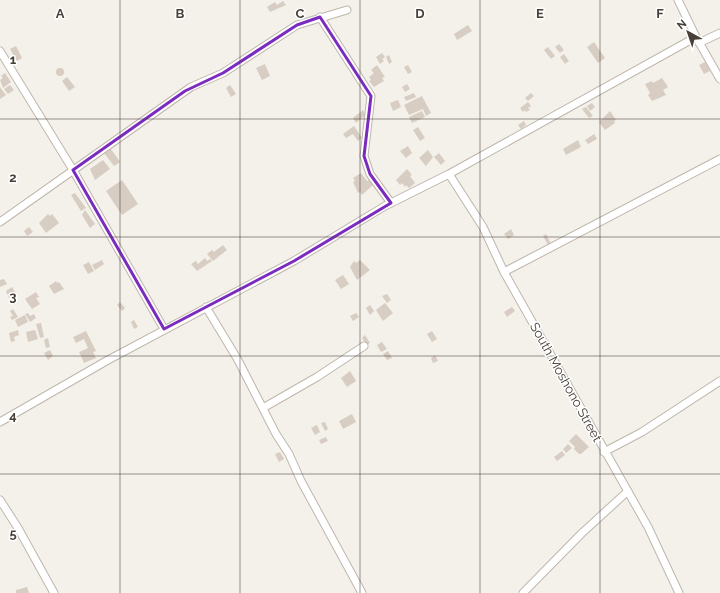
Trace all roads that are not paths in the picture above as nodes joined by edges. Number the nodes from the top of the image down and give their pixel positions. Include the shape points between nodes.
1 (678, 0) edge
2 (347, 10) dead end
3 (320, 17) junction
4 (720, 33) edge
5 (698, 40) junction
6 (0, 52) edge
7 (720, 79) edge
8 (720, 159) edge
9 (73, 170) junction
10 (449, 174) junction
11 (391, 203) junction
12 (0, 222) edge
13 (504, 272) junction
14 (206, 307) junction
15 (164, 330) junction
16 (364, 346) dead end
17 (720, 381) edge
18 (263, 408) junction
19 (0, 422) edge
20 (604, 452) junction
21 (628, 491) junction
22 (0, 500) edge
23 (54, 593) edge
24 (362, 593) edge
25 (523, 593) edge
26 (679, 593) edge

1 - 5 street
2 - 3 street
3 - 9 street via 297,25 223,73 191,87
3 - 11 street via 371,96 364,156 370,174
4 - 5 street
5 - 7 street
5 - 10 street
6 - 9 street
8 - 13 street
9 - 12 street
9 - 15 street
10 - 11 street
10 - 13 street, South Moshono Street via 483,227
11 - 14 street via 294,261
13 - 20 street, South Moshono Street
14 - 15 street
14 - 18 street
15 - 19 street
16 - 18 street
17 - 20 street via 642,432
18 - 24 street
20 - 21 street, South Moshono Street
21 - 25 street
21 - 26 street, South Moshono Street
22 - 23 street

